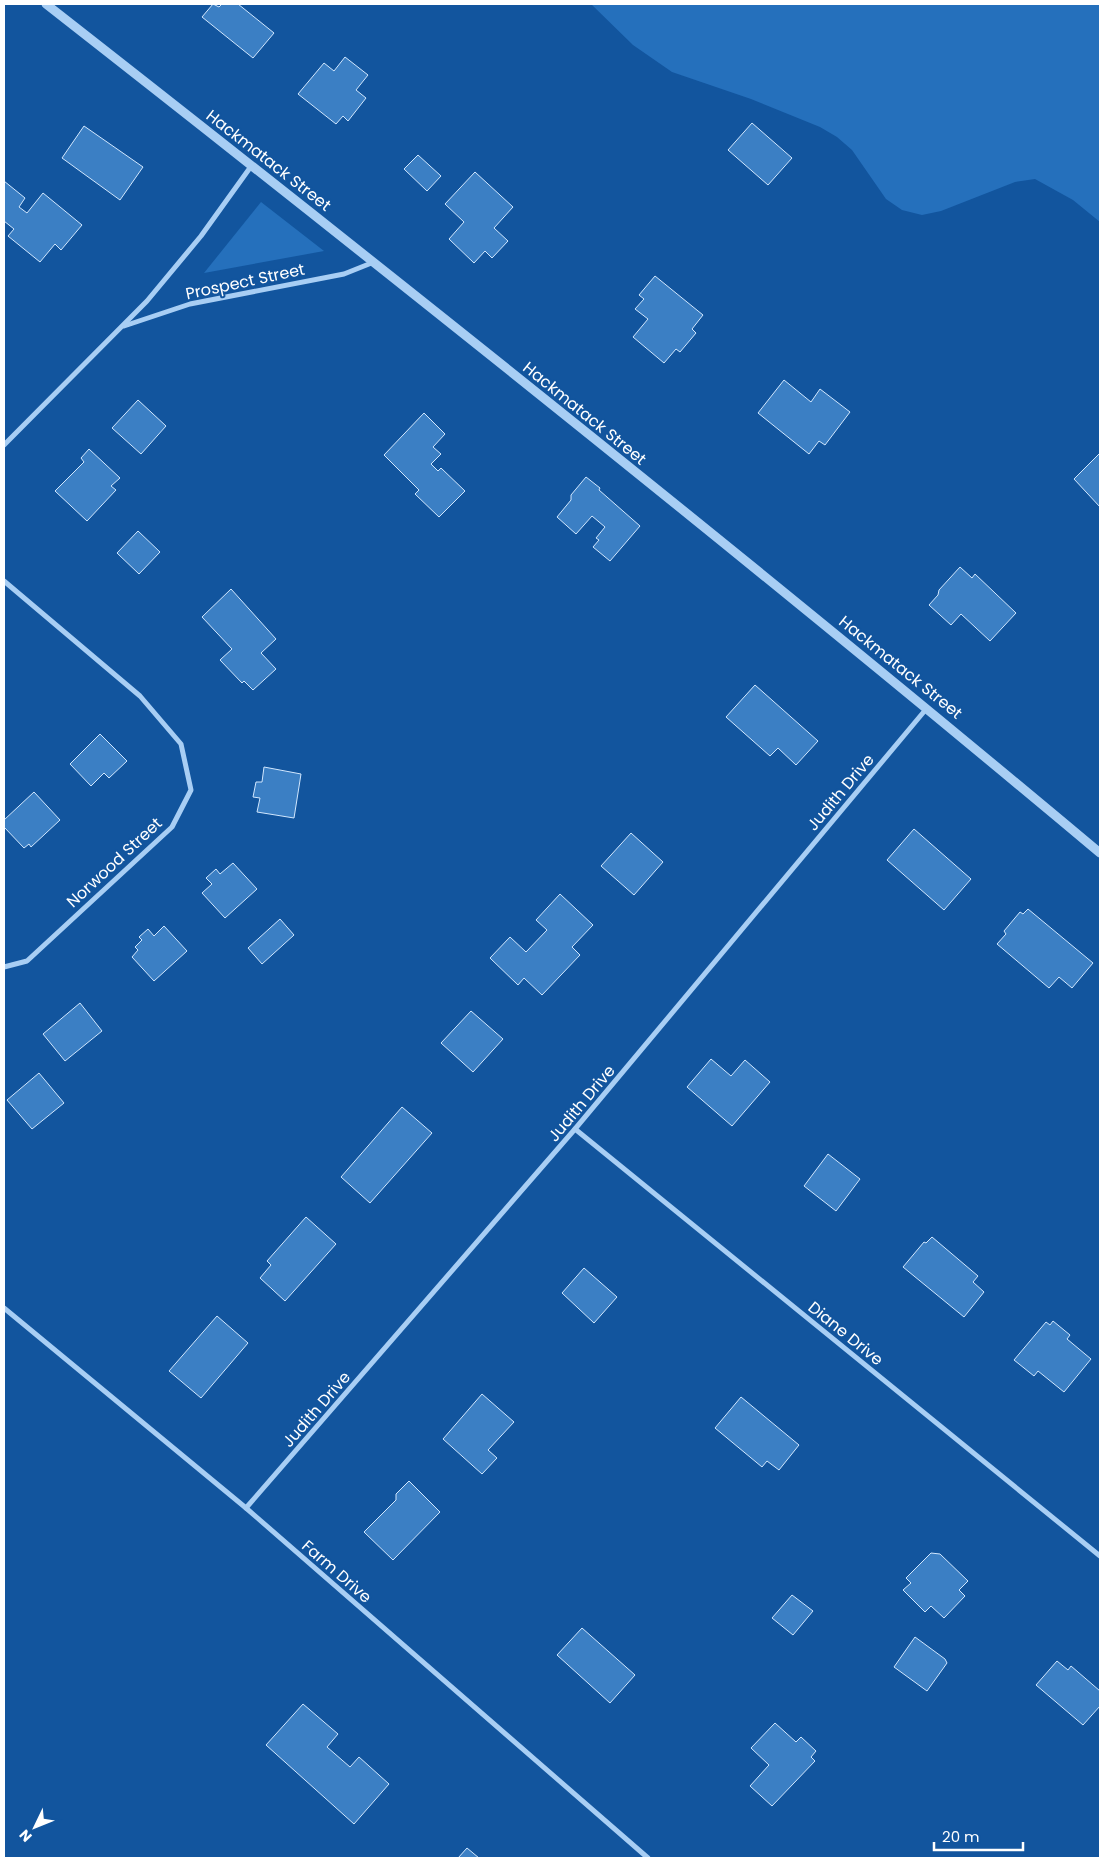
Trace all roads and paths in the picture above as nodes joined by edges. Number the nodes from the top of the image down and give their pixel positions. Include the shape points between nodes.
1 (46, 4) edge
2 (252, 165) junction
3 (374, 262) junction
4 (121, 327) junction
5 (4, 444) edge
6 (4, 581) edge
7 (927, 708) junction
8 (1100, 853) edge
9 (4, 967) edge
10 (575, 1129) junction
11 (4, 1308) edge
12 (246, 1508) junction
13 (1100, 1556) edge
14 (648, 1858) edge

1 - 2 street, Hackmatack Street
2 - 3 street, Hackmatack Street
2 - 4 street, Prospect Street via 201,236
3 - 4 street, Prospect Street via 344,274 190,304
3 - 7 street, Hackmatack Street
4 - 5 street, Prospect Street
6 - 9 street, Norwood Street via 140,696 180,744 191,790 172,827 27,961
7 - 8 street, Hackmatack Street
7 - 10 street, Judith Drive
10 - 12 street, Judith Drive
10 - 13 street, Diane Drive
11 - 12 street, Farm Drive
12 - 14 street, Farm Drive

